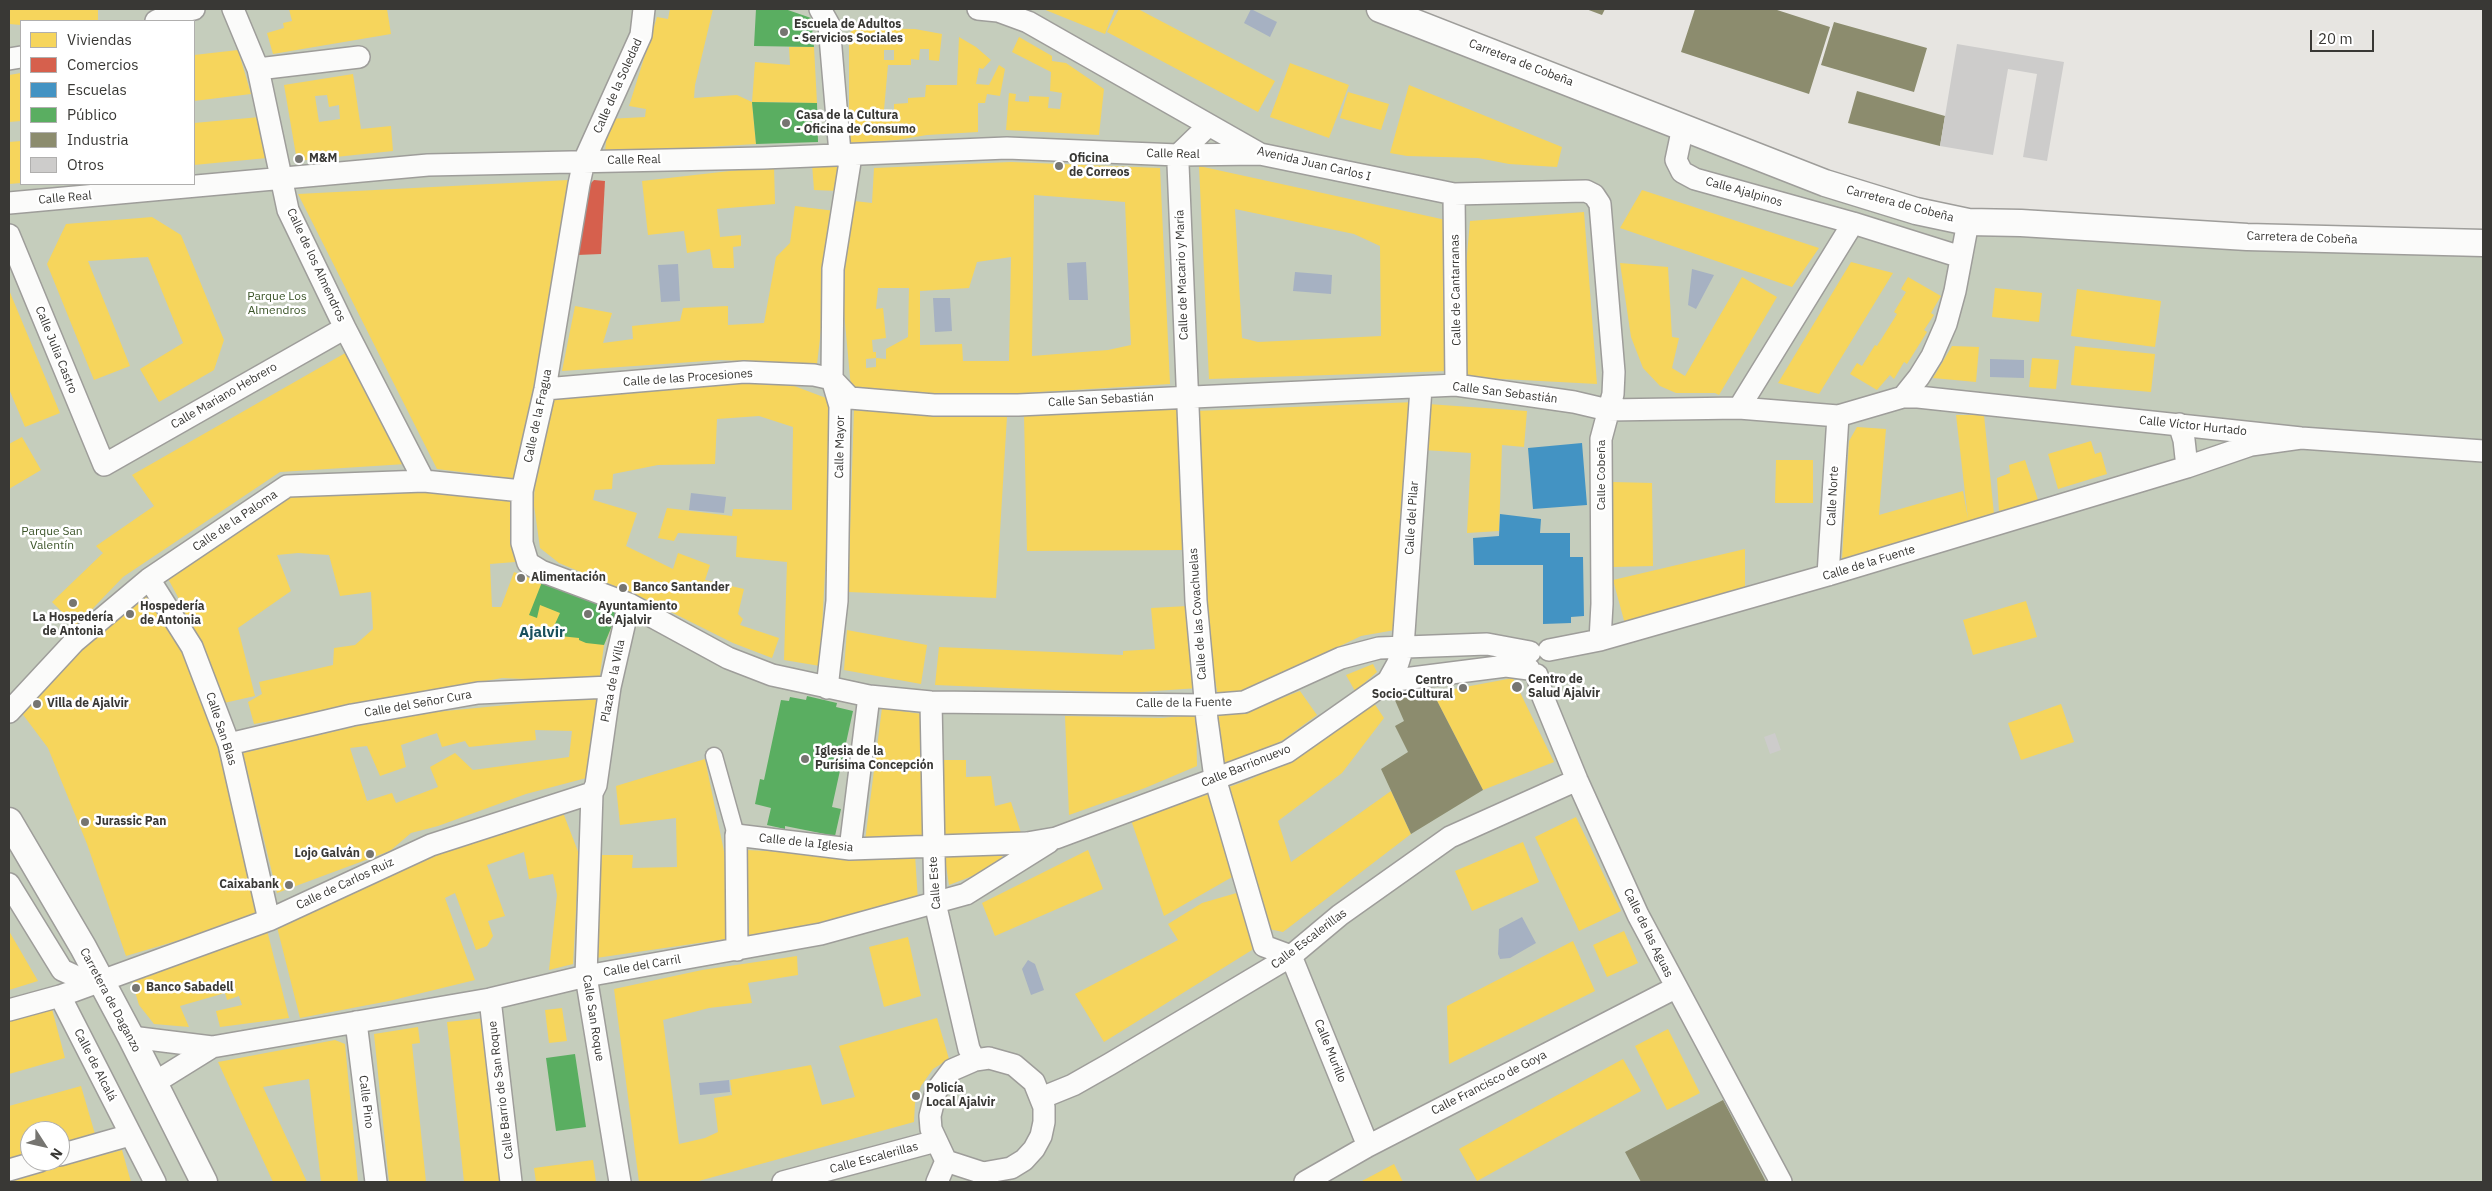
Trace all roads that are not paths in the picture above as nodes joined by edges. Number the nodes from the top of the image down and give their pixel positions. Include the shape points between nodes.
1 (233, 9) edge
2 (644, 9) edge
3 (820, 9) edge
4 (978, 9) edge
5 (1380, 9) edge
6 (360, 56) dead end
7 (258, 69) junction
8 (1209, 125) junction
9 (1683, 127) junction
10 (840, 153) junction
11 (1260, 154) junction
12 (1178, 155) junction
13 (584, 161) junction
14 (281, 180) junction
15 (1454, 194) junction
16 (1594, 194) joint
17 (9, 203) edge
18 (1968, 222) junction
19 (1853, 223) junction
20 (9, 235) edge
21 (2483, 243) edge
22 (1961, 257) junction
23 (345, 328) junction
24 (832, 379) junction
25 (1456, 385) junction
26 (1421, 388) junction
27 (545, 389) junction
28 (1186, 396) junction
29 (1903, 397) junction
30 (1739, 408) junction
31 (1608, 410) junction
32 (1838, 416) junction
33 (2179, 424) junction
34 (2300, 438) junction
35 (2483, 451) edge
36 (104, 465) joint
37 (2187, 467) junction
38 (424, 481) junction
39 (522, 491) junction
40 (1828, 575) junction
41 (149, 579) junction
42 (629, 604) junction
43 (1600, 640) junction
44 (1403, 647) junction
45 (1536, 662) junction
46 (1388, 681) junction
47 (610, 687) junction
48 (827, 688) junction
49 (869, 696) junction
50 (932, 702) junction
51 (1206, 705) junction
52 (9, 712) edge
53 (229, 744) junction
54 (714, 756) dead end
55 (1215, 778) junction
56 (1577, 780) junction
57 (592, 792) junction
58 (9, 821) edge
59 (736, 836) junction
60 (1056, 838) junction
61 (933, 844) junction
62 (850, 849) junction
63 (9, 884) edge
64 (934, 903) junction
65 (269, 920) junction
66 (737, 950) junction
67 (1291, 956) junction
68 (586, 976) junction
69 (95, 982) junction
70 (1675, 988) junction
71 (60, 996) junction
72 (490, 999) junction
73 (9, 1010) edge
74 (356, 1022) junction
75 (131, 1037) junction
76 (212, 1047) junction
77 (975, 1060) junction
78 (154, 1083) junction
79 (1041, 1098) junction
80 (130, 1135) junction
81 (936, 1141) junction
82 (1368, 1146) junction
83 (70, 1152) edge
84 (946, 1162) junction
85 (1006, 1175) edge
86 (155, 1182) edge
87 (204, 1182) edge
88 (376, 1182) edge
89 (511, 1182) edge
90 (620, 1182) edge
91 (783, 1182) edge
92 (937, 1182) edge
93 (1305, 1182) edge
94 (1781, 1182) edge

1 - 7 street, Calle de los Almendros
2 - 13 street, Calle de la Soledad via 641,35
3 - 10 street via 829,25
4 - 8 street, Avenida Juan Carlos I via 998,11 1028,22
5 - 9 street, Carretera de Cobeña
6 - 7 street
7 - 14 street, Calle de los Almendros
8 - 11 street, Avenida Juan Carlos I
8 - 12 street
9 - 18 street, Carretera de Cobeña via 1824,183
9 - 19 street, Calle Ajalpinos via 1676,160 1682,172 1695,179
10 - 12 street, Calle Real via 1007,148
10 - 13 street, Calle Real via 763,158
10 - 24 street, Calle Mayor via 850,162 833,269
11 - 12 street, Calle Real
11 - 15 street, Avenida Juan Carlos I
12 - 28 street, Calle de Macario y María
13 - 14 street, Calle Real via 428,165
13 - 27 street, Calle de la Fragua
14 - 17 street, Calle Real
14 - 23 street, Calle de los Almendros via 288,210
15 - 16 street, Avenida Juan Carlos I via 1586,191
15 - 25 street, Calle de Cantarranas
16 - 31 street, Calle Cobeña via 1600,204 1614,372
18 - 21 street, Carretera de Cobeña via 2246,237
18 - 22 street
19 - 22 street, Calle Ajalpinos
19 - 30 street
20 - 36 street, Calle Julia Castro
22 - 29 street via 1946,324 1932,356
23 - 36 street, Calle Mariano Hebrero
23 - 38 street, Calle de los Almendros
24 - 27 street, Calle de las Procesiones via 814,375 744,372
24 - 28 street, Calle San Sebastián via 850,398 934,405 1018,405
24 - 48 street, Calle Mayor via 840,406 837,601
25 - 26 street, Calle San Sebastián
25 - 31 street, Calle San Sebastián
26 - 28 street, Calle San Sebastián
26 - 44 street, Calle del Pilar
27 - 39 street, Calle de la Fragua
28 - 51 street, Calle de las Covachuelas via 1196,601
29 - 32 street, Calle San Sebastián
29 - 33 street, Calle Víctor Hurtado
30 - 31 street, Calle San Sebastián
30 - 32 street, Calle San Sebastián
31 - 43 street, Calle Cobeña via 1601,438
32 - 40 street, Calle Norte
33 - 34 street, Calle Víctor Hurtado
33 - 37 street
34 - 35 street, Calle Víctor Hurtado
34 - 37 street, Calle de la Fuente via 2251,445
37 - 40 street, Calle de la Fuente
38 - 39 street, Calle de la Paloma
38 - 41 street, Calle de la Paloma via 286,486
39 - 42 street, Calle de la Fragua via 522,543 528,563 541,571
40 - 43 street, Calle de la Fuente
41 - 52 street, Calle de la Paloma via 74,642
41 - 53 street, Calle San Blas via 192,647
42 - 47 street, Plaza de la Villa
42 - 48 street via 728,658 772,674
43 - 45 street, Calle de la Fuente
44 - 45 street, Calle de la Fuente via 1487,644
44 - 46 street, Calle Barrionuevo
44 - 51 street, Calle de la Fuente via 1380,648 1341,658 1244,702
45 - 46 street, Calle de la Fuente
45 - 56 street, Calle de las Aguas via 1543,697
46 - 55 street, Calle Barrionuevo via 1288,752
47 - 53 street, Calle del Señor Cura via 478,694 352,715
47 - 57 street, Plaza de la Villa via 596,784
48 - 49 street, Calle de la Fuente
49 - 50 street, Calle de la Fuente
49 - 62 street
50 - 51 street, Calle de la Fuente
50 - 61 street, Calle Este
51 - 55 street, Calle de las Covachuelas
53 - 65 street, Calle San Blas
54 - 59 street
55 - 60 street, Calle Barrionuevo
55 - 67 street, Calle de las Covachuelas via 1264,946
56 - 67 street, Calle Escalerillas via 1450,837 1340,915
56 - 70 street, Calle de las Aguas
57 - 65 street, Calle de Carlos Ruiz via 431,845
57 - 68 street, Calle San Roque
58 - 69 street, Carretera de Daganzo
59 - 62 street, Calle de la Iglesia
59 - 66 street
60 - 61 street, Calle de la Iglesia via 1027,843
60 - 64 street, Calle del Carril via 966,894
61 - 62 street, Calle de la Iglesia
61 - 64 street, Calle Este
63 - 69 street, Carretera de Daganzo via 62,970
64 - 66 street, Calle del Carril via 821,934
64 - 77 street, Calle Este via 969,1049
65 - 69 street, Calle de Carlos Ruiz
66 - 68 street, Calle del Carril
67 - 79 street, Calle Escalerillas via 1110,1064
67 - 82 street, Calle Murillo
68 - 72 street, Calle del Carril
68 - 90 street, Calle San Roque
69 - 71 street
69 - 75 street, Carretera de Daganzo
70 - 82 street, Calle Francisco de Goya
70 - 94 street, Calle de las Aguas
71 - 73 street
71 - 80 street, Calle de Alcalá
72 - 74 street, Calle del Carril
72 - 89 street, Calle Barrio de San Roque
74 - 76 street, Calle del Carril
74 - 88 street, Calle Pino
75 - 76 street, Calle del Carril
75 - 78 street, Carretera de Daganzo
76 - 78 street, Calle del Carril
77 - 79 street via 989,1058 1014,1065 1034,1082
77 - 81 street via 952,1070 936,1091 930,1116
78 - 87 street, Carretera de Daganzo
79 - 85 street via 1044,1122 1041,1136 1029,1155
80 - 83 street
80 - 86 street, Calle de Alcalá
81 - 84 street
81 - 91 street, Calle Escalerillas
82 - 93 street, Calle Francisco de Goya
84 - 85 street via 982,1173
84 - 92 street

